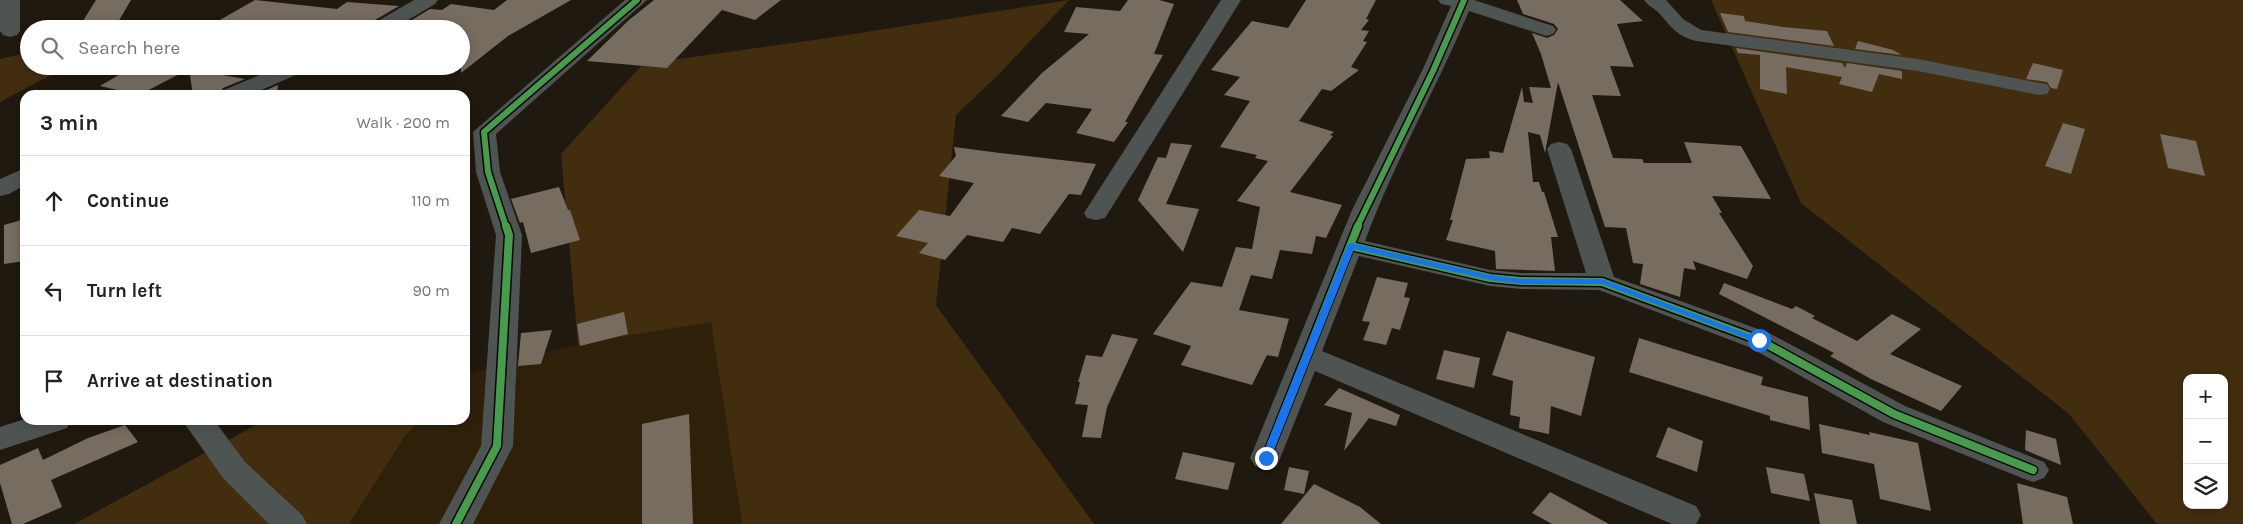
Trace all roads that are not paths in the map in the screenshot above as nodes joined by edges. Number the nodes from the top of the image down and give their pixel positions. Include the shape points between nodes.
1 (10, 0) edge
2 (428, 0) edge
3 (637, 0) edge
4 (1231, 0) edge
5 (1654, 0) edge
6 (1458, 1) edge
7 (394, 20) edge
8 (1546, 30) dead end
9 (10, 31) dead end
10 (279, 75) edge
11 (2039, 89) dead end
12 (244, 90) edge
13 (1560, 149) dead end
14 (20, 178) edge
15 (0, 189) edge
16 (1096, 213) dead end
17 (1351, 246) junction
18 (1602, 282) junction
19 (1307, 356) junction
20 (41, 425) edge
21 (202, 425) edge
22 (0, 439) edge
23 (1266, 458) dead end
24 (2033, 470) dead end
25 (1684, 515) dead end
26 (290, 524) edge
27 (456, 524) edge

1 - 9 street
2 - 7 street
3 - 27 street via 484,132 488,172 509,235 497,446
4 - 16 street
5 - 11 street via 1676,23 1696,35 1918,64
6 - 8 street
6 - 17 street via 1433,71 1364,210
10 - 12 street
13 - 18 street
14 - 15 street
17 - 18 street via 1490,278
17 - 19 street
18 - 24 street via 1759,340 1894,414
19 - 23 street
19 - 25 street
20 - 22 street
21 - 26 street via 234,470

